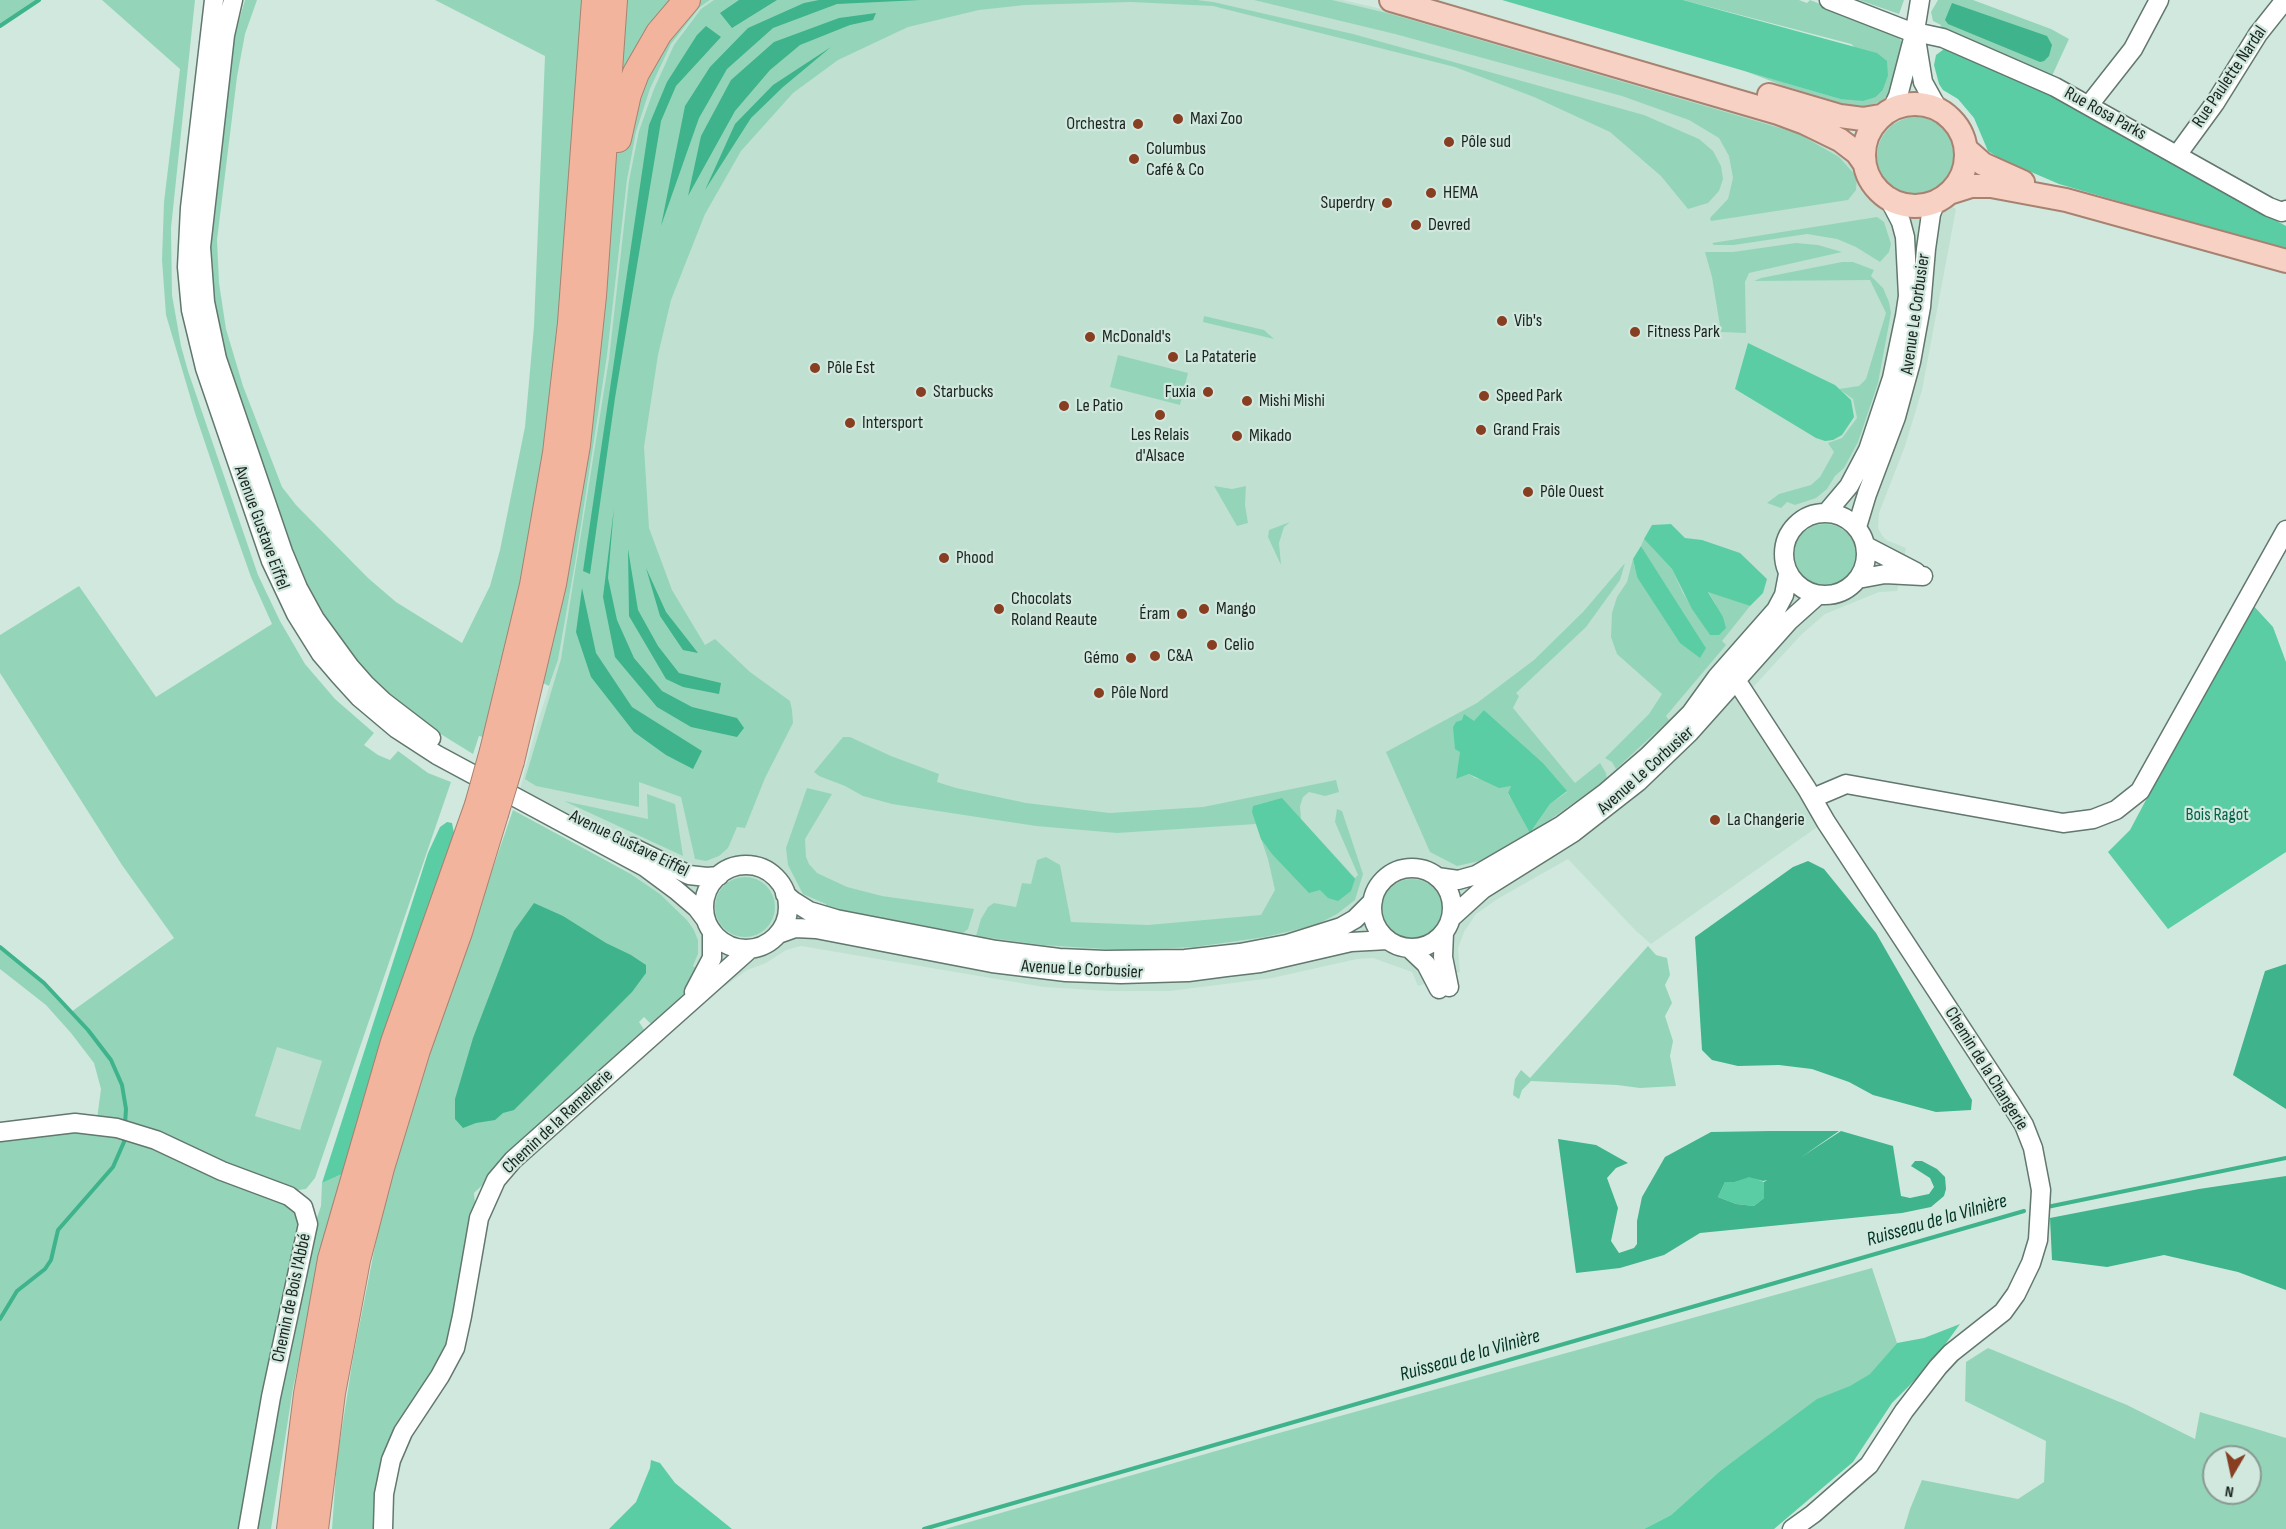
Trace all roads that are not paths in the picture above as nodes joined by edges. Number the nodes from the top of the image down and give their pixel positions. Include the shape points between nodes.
1 (214, 0) edge
2 (233, 0) edge
3 (687, 0) edge
4 (1391, 0) edge
5 (1446, 0) edge
6 (1829, 0) edge
7 (1920, 0) edge
8 (2159, 0) edge
9 (2284, 0) edge
10 (599, 3) edge
11 (1915, 31) junction
12 (2089, 105) junction
13 (1938, 109) junction
14 (1886, 113) junction
15 (1966, 149) junction
16 (2177, 155) junction
17 (1864, 163) junction
18 (1944, 197) junction
19 (1889, 199) junction
20 (2066, 200) junction
21 (2286, 210) edge
22 (2286, 261) edge
23 (593, 296) junction
24 (1827, 512) junction
25 (1857, 527) junction
26 (2286, 530) edge
27 (1866, 546) junction
28 (1788, 574) junction
29 (1858, 579) junction
30 (1818, 595) junction
31 (1736, 680) junction
32 (502, 756) junction
33 (1813, 798) junction
34 (719, 876) junction
35 (1437, 877) junction
36 (785, 894) junction
37 (1373, 901) junction
38 (709, 925) junction
39 (1447, 925) junction
40 (778, 934) junction
41 (1388, 940) junction
42 (1409, 948) junction
43 (750, 949) junction
44 (682, 1008) junction
45 (0, 1132) edge
46 (303, 1527) edge
47 (248, 1529) edge
48 (382, 1529) edge
49 (1792, 1529) edge

1 - 38 street, Avenue Gustave Eiffel via 190,217 187,267 191,310 205,368 271,561 296,615 339,675 397,729 437,755 645,867 697,908
2 - 34 street, Avenue Gustave Eiffel via 225,35 202,235 205,302 217,359 279,542 315,619 365,684 436,741 524,792 673,868 697,877
3 - 23 highway via 659,33 628,94 604,254
4 - 17 main road via 1778,113 1840,140
5 - 14 main road via 1840,116 1863,119
6 - 11 street, Rue Rosa Parks
7 - 11 street
8 - 12 street via 2133,48
9 - 16 street, Rue Paulette Nardal
10 - 23 highway
10 - 32 highway via 556,453
11 - 12 street, Rue Rosa Parks via 1943,38
11 - 13 street via 1923,82
11 - 14 street via 1898,96
12 - 16 street, Rue Rosa Parks
13 - 14 main road via 1913,105
13 - 15 main road via 1956,125
14 - 17 main road via 1867,134
15 - 18 main road via 1958,185
15 - 20 main road via 1983,164
16 - 21 street, Rue Rosa Parks via 2269,207
17 - 19 main road via 1875,186
18 - 19 main road via 1915,206
18 - 20 main road via 1971,186 1991,186
18 - 25 street, Avenue Le Corbusier via 1931,214 1911,362
19 - 24 street, Avenue Le Corbusier via 1905,237 1905,316 1892,378 1868,450 1850,486
20 - 22 main road
23 - 32 highway via 578,435 562,534 540,643
24 - 25 street via 1845,517
24 - 28 street via 1810,515 1790,531 1784,555
25 - 27 street
26 - 33 street via 2140,791 2116,810 2093,819 2063,823 1846,784
27 - 29 street via 1867,557
27 - 29 street via 1923,576 1885,574
28 - 30 street via 1804,590
28 - 35 street, Avenue Le Corbusier via 1776,610 1691,713 1648,756 1562,825 1476,875 1458,880
29 - 30 street via 1840,593
30 - 31 street, Avenue Le Corbusier
31 - 33 street, Chemin de la Changerie
31 - 39 street, Avenue Le Corbusier via 1689,733 1620,797 1553,846 1483,889
32 - 46 highway, bridge via 486,809 394,1042 331,1259 307,1394
33 - 49 street, Chemin de la Changerie via 2024,1125 2038,1169 2041,1214 2038,1240 2023,1284 2003,1312 1938,1367 1869,1465
34 - 36 street via 735,867 758,867 776,878
34 - 38 street via 708,890 705,903
35 - 37 street via 1418,869 1397,871 1381,883
35 - 39 street via 1449,894 1452,908
36 - 37 street, Avenue Le Corbusier via 809,911 836,919 996,950 1105,960 1205,957 1287,944 1355,920
36 - 40 street via 786,919
37 - 41 street via 1375,923
38 - 43 street via 722,941
38 - 44 street via 711,963
39 - 42 street via 1429,944
39 - 42 street via 1444,988
40 - 41 street, Avenue Le Corbusier via 795,928 816,928 992,963 1121,974 1226,968 1351,942
40 - 43 street
41 - 42 street
43 - 44 street
44 - 48 street, Chemin de la Ramellerie via 513,1160 496,1180 479,1218 455,1348 403,1432 391,1460
45 - 47 street, Chemin de Bois l'Abbé via 75,1123 117,1128 156,1140 243,1180 289,1196 303,1207 308,1224

